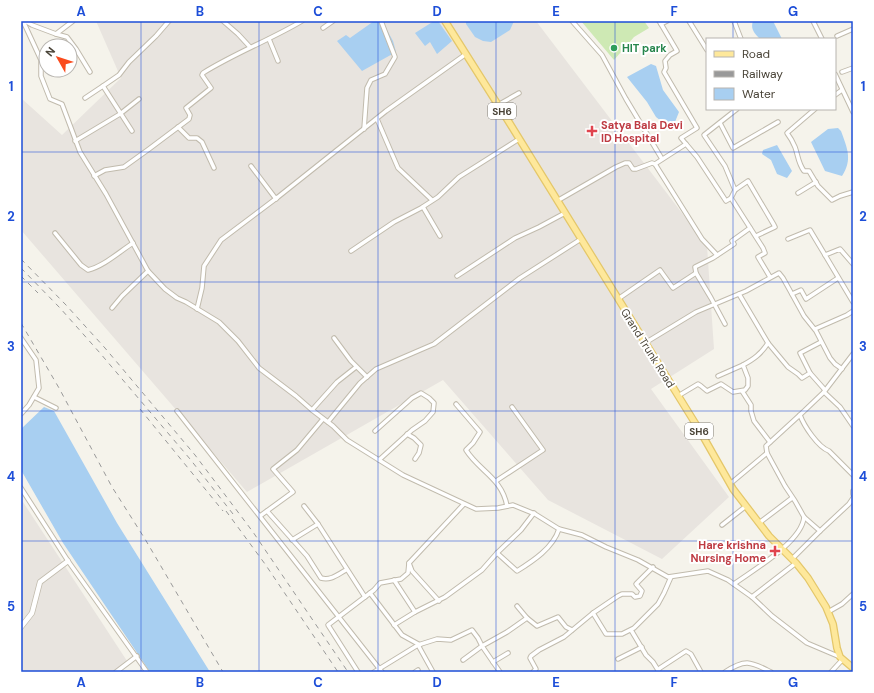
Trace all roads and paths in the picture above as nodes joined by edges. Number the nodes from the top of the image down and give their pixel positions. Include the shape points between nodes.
1 (24, 21) edge
2 (73, 21) edge
3 (169, 21) edge
4 (223, 21) edge
5 (302, 21) edge
6 (333, 21) edge
7 (381, 21) edge
8 (445, 21) edge
9 (572, 21) edge
10 (667, 21) edge
11 (689, 21) edge
12 (734, 21) edge
13 (813, 21) edge
14 (660, 22) edge
15 (323, 28) dead end
16 (853, 29) edge
17 (56, 34) junction
18 (837, 36) dead end
19 (741, 38) edge
20 (822, 38) edge
21 (269, 39) junction
22 (250, 47) junction
23 (706, 48) edge
24 (466, 54) junction
25 (278, 61) dead end
26 (853, 68) edge
27 (90, 72) dead end
28 (842, 72) dead end
29 (836, 76) edge
30 (102, 86) junction
31 (842, 90) junction
32 (519, 93) dead end
33 (836, 94) edge
34 (85, 98) dead end
35 (139, 99) dead end
36 (498, 105) junction
37 (736, 110) edge
38 (814, 110) edge
39 (853, 112) edge
40 (120, 114) junction
41 (376, 118) junction
42 (778, 122) dead end
43 (720, 123) junction
44 (178, 127) junction
45 (364, 129) junction
46 (132, 131) dead end
47 (519, 139) junction
48 (75, 141) junction
49 (686, 144) junction
50 (662, 159) junction
51 (655, 164) junction
52 (251, 166) dead end
53 (214, 168) dead end
54 (94, 176) junction
55 (816, 182) junction
56 (735, 190) junction
57 (853, 192) edge
58 (798, 193) dead end
59 (731, 198) junction
60 (276, 199) junction
61 (432, 200) junction
62 (557, 201) junction
63 (423, 207) junction
64 (565, 213) junction
65 (750, 228) junction
66 (55, 232) dead end
67 (440, 236) dead end
68 (756, 236) junction
69 (581, 239) junction
70 (788, 239) dead end
71 (133, 243) junction
72 (351, 251) dead end
73 (717, 255) junction
74 (825, 256) junction
75 (853, 264) edge
76 (148, 271) junction
77 (696, 273) junction
78 (457, 276) dead end
79 (770, 278) junction
80 (838, 278) junction
81 (739, 294) junction
82 (792, 294) junction
83 (618, 299) junction
84 (853, 302) edge
85 (714, 304) junction
86 (112, 308) dead end
87 (197, 309) junction
88 (853, 311) edge
89 (725, 324) dead end
90 (815, 329) junction
91 (21, 338) edge
92 (334, 338) dead end
93 (821, 342) junction
94 (645, 343) junction
95 (768, 344) junction
96 (853, 354) edge
97 (743, 365) junction
98 (356, 367) junction
99 (842, 369) junction
100 (810, 373) junction
101 (718, 376) dead end
102 (367, 377) junction
103 (742, 391) junction
104 (824, 391) junction
105 (678, 396) junction
106 (34, 397) junction
107 (456, 404) dead end
108 (512, 406) dead end
109 (56, 408) dead end
110 (312, 410) junction
111 (177, 411) dead end
112 (21, 414) edge
113 (800, 416) junction
114 (324, 419) junction
115 (328, 422) junction
116 (853, 426) edge
117 (376, 431) dead end
118 (407, 434) junction
119 (770, 442) junction
120 (767, 453) junction
121 (415, 458) dead end
122 (379, 460) junction
123 (853, 473) edge
124 (496, 481) junction
125 (729, 484) junction
126 (21, 488) edge
127 (792, 498) junction
128 (853, 498) edge
129 (464, 504) junction
130 (304, 506) dead end
131 (507, 506) junction
132 (746, 506) junction
133 (267, 511) junction
134 (534, 513) junction
135 (260, 516) junction
136 (804, 517) junction
137 (759, 523) junction
138 (318, 524) junction
139 (722, 525) dead end
140 (559, 529) junction
141 (820, 531) junction
142 (292, 540) junction
143 (783, 550) junction
144 (497, 553) junction
145 (68, 561) junction
146 (794, 561) junction
147 (409, 563) junction
148 (653, 567) junction
149 (346, 570) junction
150 (671, 577) junction
151 (394, 580) junction
152 (734, 584) junction
153 (370, 593) junction
154 (853, 594) edge
155 (365, 597) junction
156 (752, 597) junction
157 (439, 601) junction
158 (517, 606) dead end
159 (415, 612) junction
160 (828, 612) junction
161 (593, 613) junction
162 (339, 617) junction
163 (527, 618) junction
164 (394, 625) junction
165 (21, 627) edge
166 (572, 630) junction
167 (631, 630) junction
168 (419, 645) junction
169 (482, 646) junction
170 (642, 647) junction
171 (508, 653) dead end
172 (137, 656) junction
173 (841, 658) junction
174 (618, 659) dead end
175 (463, 660) dead end
176 (493, 662) junction
177 (853, 668) edge
178 (381, 670) edge
179 (658, 671) edge
180 (116, 672) edge
181 (147, 672) edge
182 (358, 672) edge
183 (374, 672) edge
184 (433, 672) edge
185 (500, 672) edge
186 (533, 672) edge
187 (701, 672) edge
188 (726, 672) edge
189 (771, 672) edge
190 (831, 672) edge

1 - 17 street
1 - 48 street via 41,60 40,76 50,99 62,104
2 - 17 street
3 - 30 street via 119,75
4 - 22 street
5 - 21 street
6 - 15 street
7 - 45 street via 395,57 385,74 371,80 367,88
8 - 24 main road, Grand Trunk Road / SH6
9 - 50 street via 602,55
10 - 14 street
11 - 23 street
12 - 19 street
13 - 20 street
14 - 49 street via 677,51 666,60 664,72 697,128 681,138
16 - 18 street
17 - 27 street via 67,37
21 - 22 street
21 - 25 street
22 - 44 street via 204,72 202,75 211,88 186,108 190,115 189,119
24 - 36 main road, Grand Trunk Road / SH6
24 - 41 street
26 - 28 street
29 - 31 street
30 - 34 street
30 - 40 street
31 - 33 street
31 - 39 street
32 - 36 street
35 - 40 street
36 - 47 main road, Grand Trunk Road / SH6
37 - 43 street
38 - 55 street via 787,133 796,148 801,167 804,171 809,171
40 - 46 street
40 - 48 street
41 - 45 street
41 - 61 street via 398,168
42 - 43 street via 733,148
43 - 56 street via 704,135 725,166
44 - 53 street via 189,138 197,138 202,142
44 - 54 street via 124,166 105,170
45 - 60 street
47 - 61 street via 459,177
47 - 62 main road, Grand Trunk Road / SH6
48 - 54 street
49 - 50 street
49 - 59 street via 726,201
50 - 51 street
51 - 62 street via 636,169 629,163 620,165
51 - 73 street via 693,226
52 - 60 street
54 - 71 street
55 - 57 street via 832,200
55 - 58 street
56 - 59 street
56 - 68 street via 748,181 774,225 771,230
59 - 65 street
60 - 87 street via 221,240 204,266
61 - 63 street
62 - 64 main road, Grand Trunk Road / SH6
63 - 67 street
63 - 72 street via 394,222
64 - 69 main road, Grand Trunk Road / SH6
64 - 78 street via 515,238
65 - 68 street
65 - 73 street via 732,241 734,244
66 - 71 street via 81,265 88,270 94,269
68 - 79 street via 765,253 758,257
69 - 83 main road, Grand Trunk Road / SH6
69 - 102 street via 520,278 434,344 376,369
70 - 74 street via 810,230
71 - 76 street
73 - 77 street via 694,267
74 - 75 street via 840,249
74 - 80 street
76 - 86 street
76 - 87 street via 165,289
77 - 83 street via 672,288 660,270
77 - 85 street
79 - 81 street
79 - 82 street via 779,273
80 - 82 street via 806,299 801,290
80 - 84 street
81 - 85 street
81 - 95 street
82 - 90 street via 804,316
83 - 94 main road, Grand Trunk Road / SH6
85 - 89 street
85 - 94 street
87 - 110 street via 219,322 238,341 258,368
88 - 90 street
90 - 93 street
91 - 106 street via 36,360 39,388
92 - 98 street
93 - 99 street via 835,364
93 - 100 street via 800,353
94 - 105 main road, Grand Trunk Road / SH6
95 - 97 street via 756,358
95 - 100 street via 788,367 802,378
96 - 99 street
97 - 101 street
97 - 103 street via 748,386
98 - 102 street
98 - 110 street via 337,382
99 - 104 street
100 - 104 street
102 - 115 street
103 - 105 street via 733,392 721,384 707,391 698,384
103 - 119 street via 751,405 754,421
104 - 113 street
104 - 116 street
105 - 125 main road, Grand Trunk Road / SH6
106 - 109 street
106 - 112 street
107 - 124 street via 480,432 466,450
108 - 124 street via 542,450
110 - 114 street
111 - 135 street
113 - 119 street
113 - 123 street via 825,450
114 - 115 street
114 - 133 street via 297,450 273,469 293,492
115 - 122 street via 347,440
117 - 118 street via 421,393 434,403 433,412
118 - 121 street via 421,445
118 - 122 street
119 - 120 street via 766,446
120 - 125 street
120 - 127 street
122 - 129 street via 403,475
124 - 131 street
125 - 132 main road, Grand Trunk Road / SH6
126 - 145 street
127 - 136 street
127 - 137 street
128 - 141 street
129 - 131 street via 476,509
129 - 147 street
130 - 138 street
131 - 134 street via 513,505
132 - 137 main road, Grand Trunk Road / SH6
132 - 139 street
133 - 135 street
133 - 142 street
134 - 140 street
134 - 144 street via 521,530
135 - 162 street
136 - 141 street
136 - 143 street via 799,531
137 - 143 main road, Grand Trunk Road / SH6
138 - 142 street
138 - 149 street
140 - 144 street via 556,538 548,547 517,571
140 - 148 street via 582,535
141 - 146 street
142 - 149 street via 307,556 321,578 326,580
143 - 146 main road, Grand Trunk Road / SH6
143 - 152 street
144 - 157 street via 482,570
145 - 165 street via 40,582 32,613
145 - 172 street
146 - 156 street
146 - 160 main road, Grand Trunk Road / SH6 via 808,578
147 - 151 street via 408,573
147 - 157 street via 412,571
148 - 150 street
148 - 161 street via 636,584 642,592 640,596 622,594
149 - 155 street
150 - 152 street via 708,571
150 - 167 street via 658,604
151 - 153 street via 380,584
151 - 159 street
152 - 156 street
153 - 155 street
153 - 164 street
154 - 160 street
155 - 162 street
156 - 173 street via 807,643
157 - 159 street
158 - 163 street
159 - 164 street
160 - 173 main road, Grand Trunk Road / SH6
161 - 166 street
161 - 167 street via 606,634 622,634
162 - 178 street
162 - 182 street via 328,625
163 - 166 street via 537,626 558,618
163 - 169 street
164 - 168 street via 402,635
166 - 186 street via 531,656 536,669
167 - 170 street
168 - 169 street via 437,640 451,640 472,630
168 - 178 street
168 - 184 street
169 - 175 street
169 - 176 street
170 - 174 street
170 - 179 street
171 - 176 street
172 - 180 street
172 - 181 street
173 - 177 main road
173 - 190 street
176 - 185 street
178 - 183 street
179 - 187 street via 686,651 691,654
188 - 189 street via 746,662

